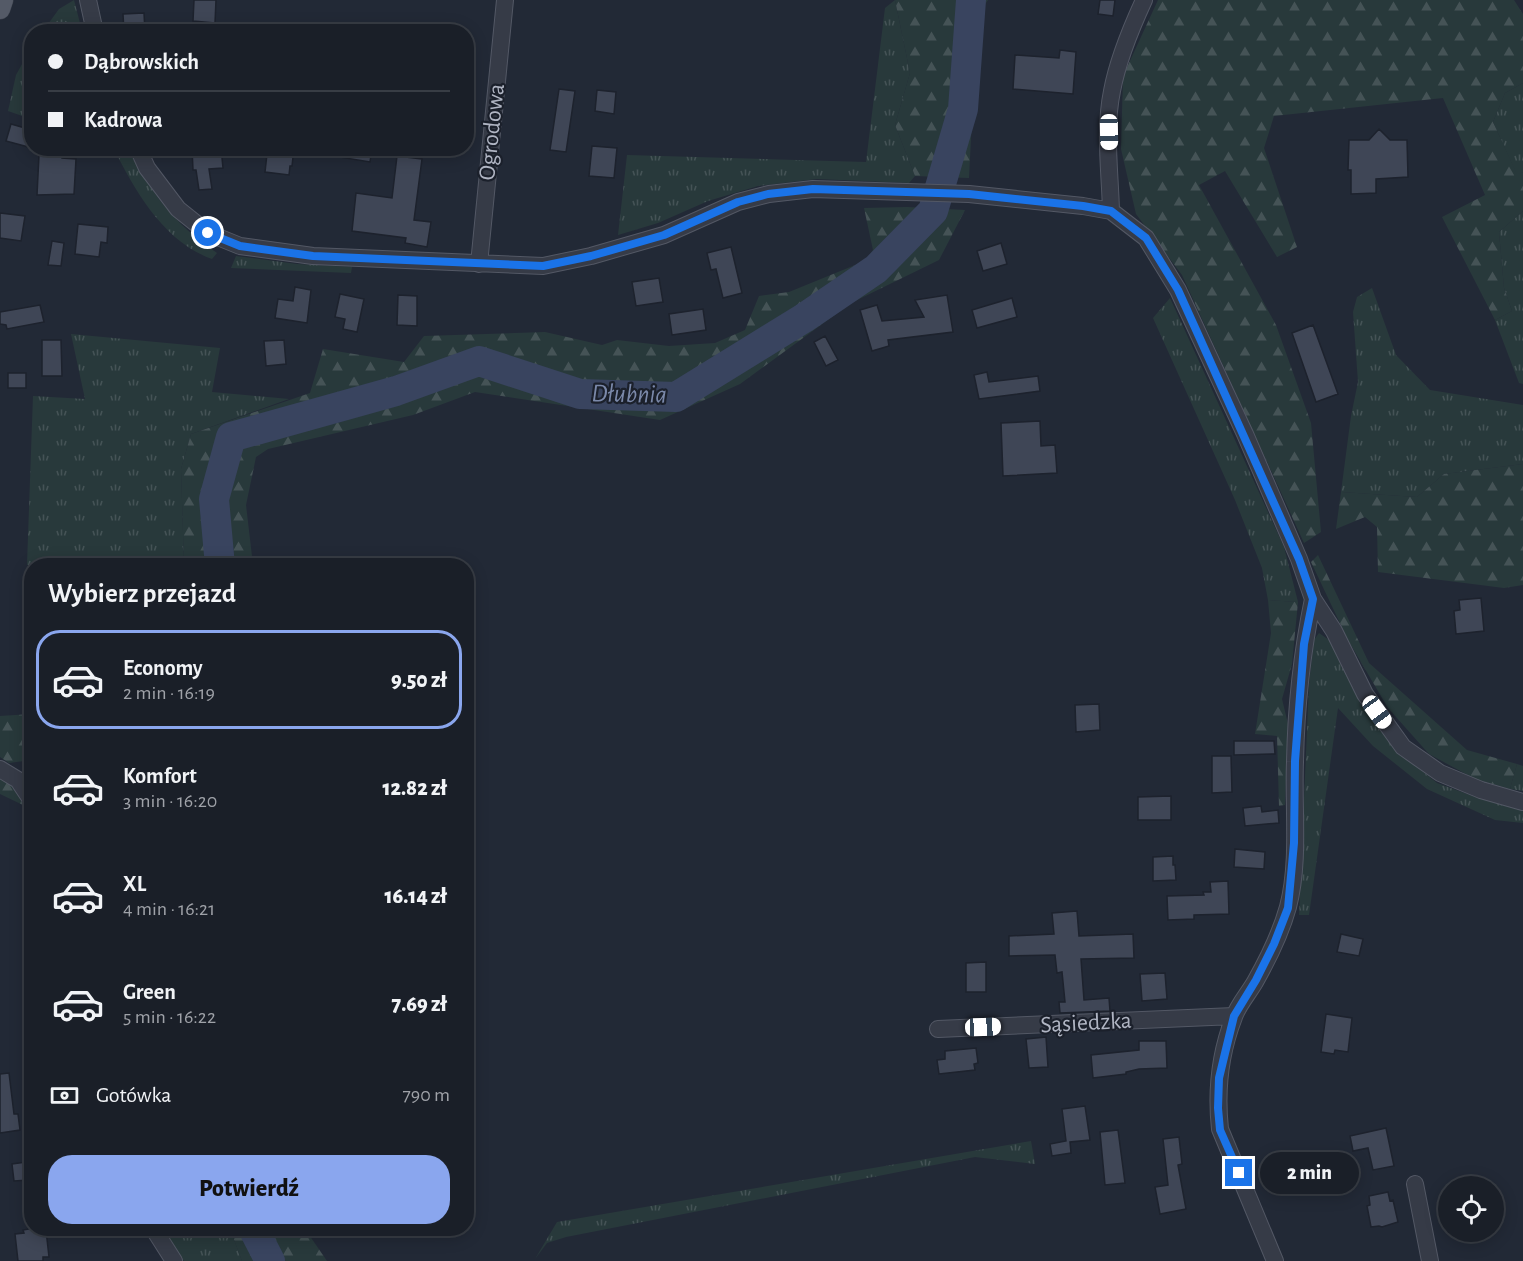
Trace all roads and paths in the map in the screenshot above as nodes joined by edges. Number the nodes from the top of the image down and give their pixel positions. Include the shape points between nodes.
1 (3, 0) edge
2 (88, 0) edge
3 (505, 0) edge
4 (1144, 0) edge
5 (0, 9) edge
6 (93, 24) edge
7 (142, 156) edge
8 (1111, 211) junction
9 (479, 264) junction
10 (1313, 599) junction
11 (0, 769) edge
12 (24, 789) edge
13 (1523, 801) edge
14 (1234, 1016) junction
15 (938, 1029) dead end
16 (1414, 1184) dead end
17 (158, 1236) edge
18 (174, 1261) edge
19 (1275, 1261) edge
20 (1430, 1261) edge

1 - 5 main road
2 - 6 street
3 - 9 street, Ogrodowa
4 - 8 street via 1112,92
7 - 9 street via 178,209 208,233 240,246 313,256
8 - 9 street via 969,194 813,189 738,202 664,235 591,256 543,266
8 - 10 street via 1146,238 1178,290 1245,434
10 - 13 street via 1334,631 1365,694 1403,747 1440,773 1481,790
10 - 14 street via 1304,644 1288,908 1274,944
11 - 12 street via 18,780
14 - 15 street, Sąsiedzka
14 - 19 street via 1219,1078 1220,1130
16 - 20 street
17 - 18 street

